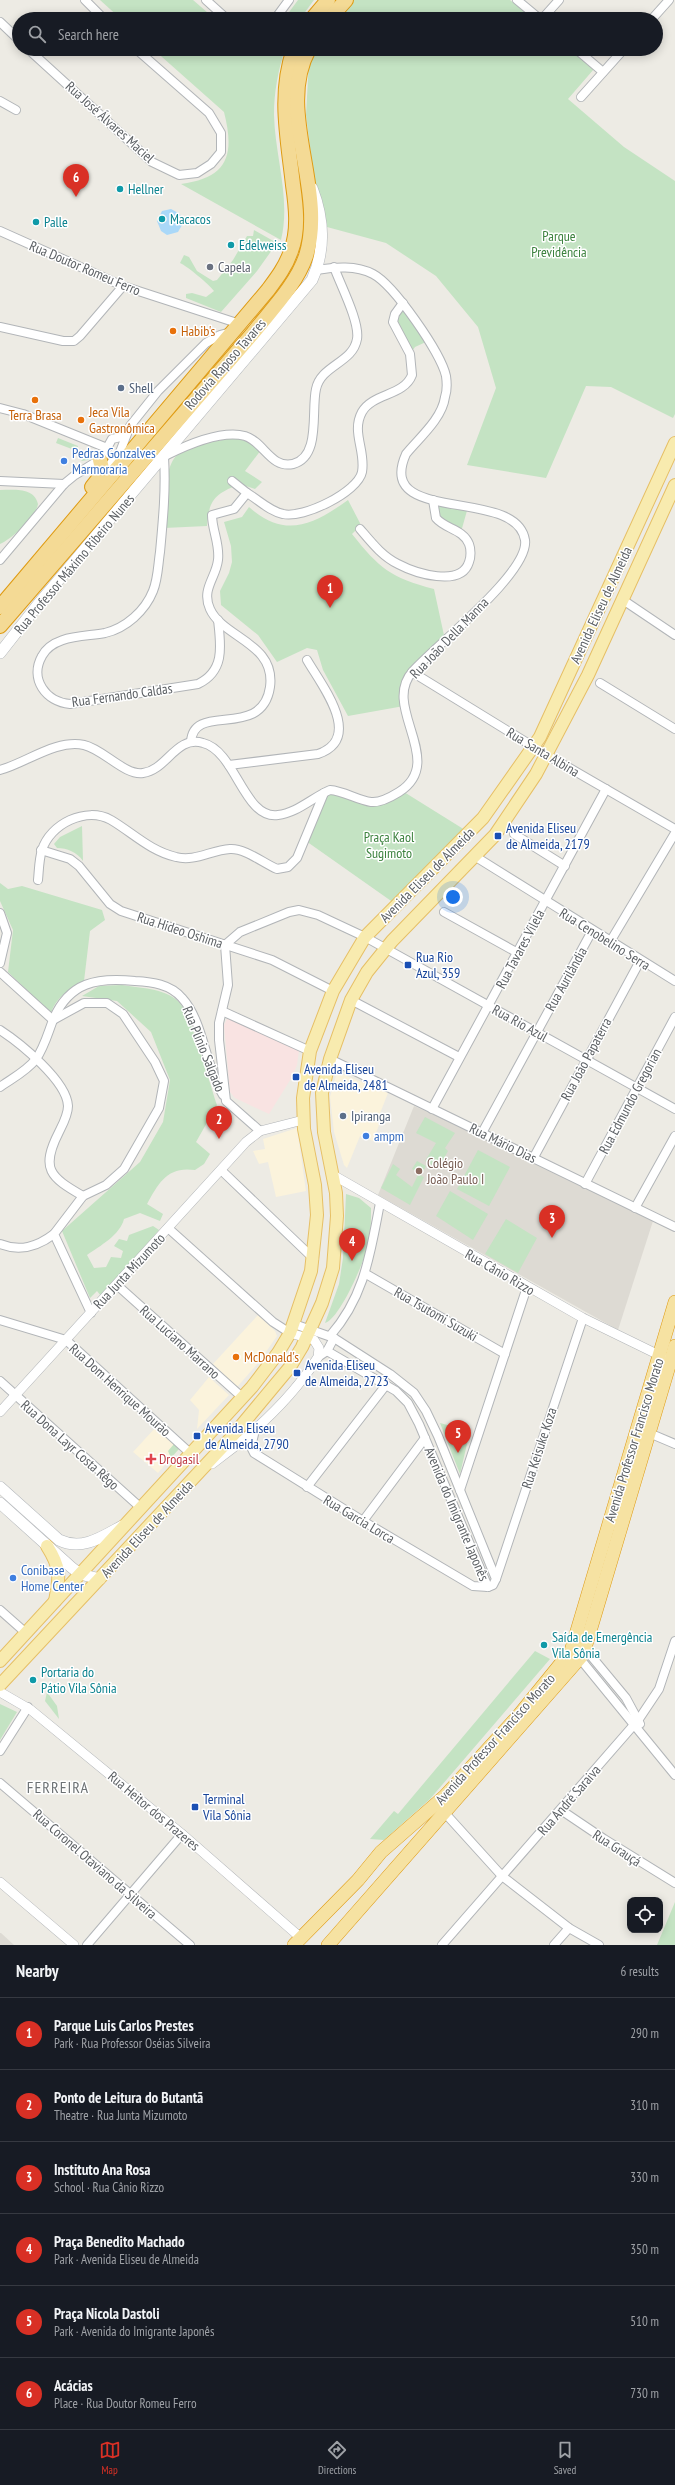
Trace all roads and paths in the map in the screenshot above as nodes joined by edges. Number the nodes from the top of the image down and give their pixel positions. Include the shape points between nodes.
1 (85, 0) edge
2 (206, 0) edge
3 (290, 0) edge
4 (328, 0) edge
5 (346, 0) edge
6 (517, 0) edge
7 (559, 0) edge
8 (669, 0) edge
9 (97, 12) edge
10 (219, 12) edge
11 (281, 12) edge
12 (318, 12) edge
13 (335, 12) edge
14 (532, 12) edge
15 (548, 12) edge
16 (658, 12) edge
17 (0, 22) edge
18 (12, 33) edge
19 (36, 56) edge
20 (144, 56) edge
21 (292, 56) edge
22 (306, 56) edge
23 (584, 56) edge
24 (618, 56) edge
25 (603, 72) junction
26 (581, 97) dead end
27 (0, 101) edge
28 (16, 110) dead end
29 (308, 178) junction
30 (0, 231) edge
31 (334, 267) junction
32 (316, 270) junction
33 (123, 286) junction
34 (403, 303) junction
35 (0, 327) edge
36 (237, 328) junction
37 (0, 408) edge
38 (125, 436) junction
39 (675, 443) edge
40 (165, 456) junction
41 (103, 461) junction
42 (0, 481) edge
43 (232, 481) dead end
44 (64, 484) junction
45 (675, 485) edge
46 (247, 492) junction
47 (433, 500) junction
48 (360, 529) dead end
49 (53, 547) junction
50 (1, 556) edge
51 (623, 600) junction
52 (0, 608) edge
53 (218, 620) junction
54 (0, 626) edge
55 (675, 636) edge
56 (0, 653) edge
57 (307, 660) dead end
58 (412, 672) junction
59 (600, 683) dead end
60 (675, 729) edge
61 (191, 742) junction
62 (532, 746) junction
63 (547, 755) junction
64 (229, 765) junction
65 (0, 770) edge
66 (606, 789) junction
67 (324, 793) junction
68 (675, 829) edge
69 (675, 833) edge
70 (514, 834) dead end
71 (42, 850) junction
72 (476, 857) junction
73 (565, 866) junction
74 (38, 880) dead end
75 (545, 902) junction
76 (444, 912) dead end
77 (0, 913) edge
78 (592, 931) junction
79 (365, 937) junction
80 (610, 942) junction
81 (225, 945) junction
82 (386, 949) junction
83 (518, 953) junction
84 (640, 961) junction
85 (0, 964) edge
86 (0, 972) edge
87 (675, 980) edge
88 (333, 991) junction
89 (352, 1000) junction
90 (489, 1006) junction
91 (222, 1011) junction
92 (675, 1018) edge
93 (53, 1020) junction
94 (0, 1030) edge
95 (537, 1033) junction
96 (310, 1051) junction
97 (459, 1058) junction
98 (330, 1059) junction
99 (586, 1059) junction
100 (35, 1060) junction
101 (0, 1087) edge
102 (638, 1088) junction
103 (226, 1101) junction
104 (432, 1109) junction
105 (675, 1110) edge
106 (303, 1120) junction
107 (260, 1131) junction
108 (482, 1133) junction
109 (675, 1136) edge
110 (534, 1157) junction
111 (221, 1170) junction
112 (333, 1175) junction
113 (585, 1184) junction
114 (83, 1196) junction
115 (380, 1203) junction
116 (635, 1208) junction
117 (675, 1227) edge
118 (168, 1228) junction
119 (54, 1234) junction
120 (0, 1244) edge
121 (314, 1259) junction
122 (366, 1274) junction
123 (117, 1285) junction
124 (527, 1287) junction
125 (675, 1302) edge
126 (90, 1313) junction
127 (583, 1318) junction
128 (0, 1320) edge
129 (292, 1328) junction
130 (310, 1333) junction
131 (332, 1337) junction
132 (66, 1340) junction
133 (675, 1346) edge
134 (327, 1350) junction
135 (505, 1354) junction
136 (318, 1357) junction
137 (665, 1358) junction
138 (0, 1382) edge
139 (386, 1385) junction
140 (15, 1396) junction
141 (243, 1398) junction
142 (0, 1412) edge
143 (255, 1430) junction
144 (649, 1433) junction
145 (425, 1438) junction
146 (675, 1444) edge
147 (190, 1453) junction
148 (195, 1477) junction
149 (0, 1487) edge
150 (307, 1487) junction
151 (460, 1490) junction
152 (0, 1503) edge
153 (141, 1508) junction
154 (363, 1521) junction
155 (126, 1524) junction
156 (47, 1546) junction
157 (80, 1574) junction
158 (100, 1579) junction
159 (496, 1579) junction
160 (488, 1587) junction
161 (55, 1601) junction
162 (0, 1610) edge
163 (26, 1633) junction
164 (675, 1641) edge
165 (578, 1649) junction
166 (0, 1661) edge
167 (0, 1686) edge
168 (0, 1692) edge
169 (28, 1707) junction
170 (639, 1719) junction
171 (633, 1725) junction
172 (643, 1734) junction
173 (0, 1751) edge
174 (675, 1775) edge
175 (0, 1783) edge
176 (561, 1810) junction
177 (444, 1812) junction
178 (182, 1834) junction
179 (502, 1876) junction
180 (0, 1882) edge
181 (675, 1883) edge
182 (131, 1894) junction
183 (568, 1928) junction
184 (299, 1943) edge
185 (74, 1945) edge
186 (87, 1945) edge
187 (190, 1945) edge
188 (328, 1945) edge
189 (442, 1945) edge
190 (554, 1945) edge
191 (599, 1945) edge

1 - 9 street
2 - 10 street
3 - 11 street
4 - 12 highway
5 - 13 highway
6 - 14 street
7 - 15 street
8 - 16 street
17 - 18 street
19 - 20 street, Rua José Álvares Maciel via 152,162 179,176 197,173 211,164 221,152 222,133 209,113
21 - 36 highway, Rodovia Raposo Tavares via 287,75 284,113 296,212 294,242 279,276
22 - 29 highway, Rodovia Raposo Tavares via 298,96 300,133
23 - 25 street
24 - 25 street
25 - 26 street
27 - 28 street
29 - 32 main road, Rua Professor Máximo Ribeiro Nunes via 322,219 320,255
29 - 54 highway, Rodovia Raposo Tavares via 310,238 299,272 290,286 253,333
30 - 33 street, Rua Doutor Romeu Ferro
31 - 32 street, Rua João Della Manna
31 - 34 street, Rua João Della Manna via 362,269 373,273 388,285
31 - 40 street via 358,338 350,354 318,381 314,397 312,446 306,457 293,464 280,464 250,438 235,435 198,441
32 - 40 main road, Rua Professor Máximo Ribeiro Nunes via 301,295
33 - 35 street via 74,341 63,341
33 - 36 street, Rua Doutor Romeu Ferro
34 - 46 street via 393,322 410,354 412,375 404,386 363,410 357,430 362,466 359,479 354,486 304,513 292,516 270,509
34 - 47 street, Rua João Della Manna via 435,351 446,376 445,399 441,409 406,454 401,471 410,491
36 - 38 street via 220,334 206,343 158,391
36 - 49 highway, Rodovia Raposo Tavares
37 - 41 street via 23,414
38 - 41 street via 120,452
38 - 41 street via 112,439
39 - 62 main road, Avenida Eliseu de Almeida via 540,737
40 - 53 street, Rua Fernando Caldas via 158,570 154,590 148,601 131,620 116,630 52,644 38,666 38,680 42,689 53,700 70,704 198,684 210,677 219,664 221,648
40 - 56 main road, Rua Professor Máximo Ribeiro Nunes via 40,602
41 - 44 street via 85,468
41 - 49 highway via 66,518
42 - 44 street
43 - 46 street
44 - 50 street
45 - 51 main road, Avenida Eliseu de Almeida
46 - 53 street via 234,509 212,515 219,555 207,596 210,610
47 - 48 street via 436,518 461,533 469,544 470,561 463,571 456,575 432,577 399,565 379,551
47 - 58 street, Rua João Della Manna via 506,516 520,528 525,550 520,562 501,584
49 - 52 highway, Rodovia Raposo Tavares
51 - 55 street
51 - 63 main road, Avenida Eliseu de Almeida
53 - 61 street via 256,650 268,670 269,694 262,708 249,716 236,720 201,723 194,729
57 - 64 street via 336,713 340,730 335,744 318,754
58 - 62 street, Rua Santa Albina
58 - 67 street, Rua João Della Manna via 402,695 416,742 416,770 412,780 395,795 378,801 371,802 337,791
59 - 60 street
61 - 64 street, Rua João Della Manna via 211,746
61 - 65 street via 179,748 154,769 142,773 127,769 94,748 72,744
62 - 63 street, Rua Santa Albina
62 - 79 main road, Avenida Eliseu de Almeida via 483,818
63 - 66 street, Rua Santa Albina
63 - 72 main road, Avenida Eliseu de Almeida via 513,812
64 - 67 street, Rua João Della Manna via 254,805 263,813 272,816 286,813
66 - 68 street, Rua Santa Albina
66 - 73 street, Rua Tavares Vilela
67 - 71 street via 297,858 282,869 237,850 222,850 196,858 178,858 146,845 111,820 91,815 68,821 56,828
69 - 80 street
70 - 73 street
71 - 74 street
71 - 81 street, Rua Hideo Oshima via 70,859 79,866 110,904 121,911
72 - 75 street, Rua Cenobelino Serra
72 - 82 main road, Avenida Eliseu de Almeida
73 - 75 street, Rua Tavares Vilela
75 - 78 street, Rua Cenobelino Serra
75 - 83 street, Rua Tavares Vilela
76 - 83 street
77 - 85 street via 7,938
78 - 80 street, Rua Cenobelino Serra
78 - 95 street, Rua Aurilândia
79 - 81 street, Rua Rio Azul via 318,915 299,910 240,932
79 - 82 street, Rua Rio Azul
79 - 88 main road, Avenida Eliseu de Almeida
80 - 84 street, Rua Cenobelino Serra
81 - 88 street, Rua Hideo Oshima via 272,960
81 - 91 street via 228,975
82 - 89 main road, Avenida Eliseu de Almeida via 367,972
82 - 90 street, Rua Rio Azul
83 - 90 street, Rua Tavares Vilela
84 - 87 street, Rua Cenobelino Serra
84 - 99 street, Rua João Papaterra
86 - 93 street
88 - 96 main road, Avenida Eliseu de Almeida
89 - 97 street
89 - 98 main road, Avenida Eliseu de Almeida
90 - 95 street, Rua Rio Azul
90 - 97 street, Rua Tavares Vilela
91 - 96 street
91 - 103 street via 219,1040
92 - 102 street, Rua Edmundo Gregorian
93 - 100 street, Rua Plínio Salgado
93 - 103 street, Rua Plínio Salgado via 65,999 76,989 87,984 128,980 168,987 182,998 189,1008 210,1069
93 - 114 street via 84,1003 106,1003 122,1014 155,1062 164,1081 159,1108 124,1169 106,1185
94 - 100 street
95 - 99 street, Rua Rio Azul
95 - 108 street, Rua Aurilândia
96 - 106 main road, Avenida Eliseu de Almeida via 305,1078
97 - 104 street, Rua Tavares Vilela
98 - 104 street, Rua Mário Dias
98 - 112 main road, Avenida Eliseu de Almeida via 322,1093 322,1114
99 - 102 street, Rua Rio Azul
99 - 110 street, Rua João Papaterra
100 - 101 street, Rua Plínio Salgado
100 - 114 street via 58,1083 68,1106 67,1115 51,1147 49,1165 57,1179
102 - 105 street, Rua Rio Azul
102 - 113 street, Rua Edmundo Gregorian
103 - 107 street
104 - 108 street, Rua Mário Dias
106 - 107 street
106 - 121 main road, Avenida Eliseu de Almeida via 316,1199
107 - 111 street, Rua Junta Mizumoto via 246,1142
108 - 110 street, Rua Mário Dias
109 - 116 street
110 - 113 street, Rua Mário Dias
111 - 118 street, Rua Junta Mizumoto
111 - 121 street
112 - 115 street, Rua Cânio Rizzo
112 - 130 main road, Avenida Eliseu de Almeida via 337,1216 333,1268
113 - 116 street, Rua Mário Dias
114 - 119 street
115 - 122 street, Avenida Eliseu de Almeida
115 - 124 street, Rua Cânio Rizzo
116 - 117 street, Rua Mário Dias
118 - 123 street, Rua Junta Mizumoto
118 - 129 street via 273,1322
119 - 120 street via 34,1246 18,1249
119 - 126 street
121 - 129 main road, Avenida Eliseu de Almeida
122 - 131 street, Avenida Eliseu de Almeida via 352,1306
122 - 135 street, Rua Tsutomi Suzuki
123 - 126 street, Rua Junta Mizumoto
123 - 141 street, Rua Luciano Marrano
124 - 127 street, Rua Cânio Rizzo
124 - 135 street
125 - 137 highway, Avenida Professor Francisco Morato
126 - 132 street, Rua Junta Mizumoto
127 - 137 street, Rua Cânio Rizzo
127 - 159 street, Rua Keisuke Koza
128 - 132 street, Rua Dom Henrique Mourão
129 - 130 street
129 - 141 main road, Avenida Eliseu de Almeida via 270,1365
130 - 131 street, Avenida do Imigrante Japonês
130 - 136 street via 319,1348
130 - 148 main road, Avenida Eliseu de Almeida via 290,1367
131 - 134 street, Avenida Eliseu de Almeida
131 - 151 street, Avenida do Imigrante Japonês via 390,1374 414,1393 426,1411
132 - 140 street, Rua Junta Mizumoto
132 - 147 street, Rua Dom Henrique Mourão
133 - 137 highway, Avenida Professor Francisco Morato
134 - 136 street, Avenida Eliseu de Almeida
134 - 139 street, Avenida do Imigrante Japonês
135 - 151 street
136 - 143 street, Avenida Eliseu de Almeida via 280,1406
137 - 144 highway, Avenida Professor Francisco Morato
137 - 165 highway, Avenida Professor Francisco Morato
138 - 140 street, Rua Dona Layr Costa Rêgo
139 - 145 street, Avenida do Imigrante Japonês via 408,1403
139 - 150 street
140 - 142 street, Rua Junta Mizumoto
140 - 153 street, Rua Dona Layr Costa Rêgo
141 - 147 main road, Avenida Eliseu de Almeida
143 - 148 street, Avenida Eliseu de Almeida
143 - 150 street, Rua Garcia Lorca via 251,1444 254,1453
144 - 146 street
144 - 165 highway, Avenida Professor Francisco Morato
145 - 154 street
145 - 160 street, Avenida do Imigrante Japonês
147 - 153 main road, Avenida Eliseu de Almeida
148 - 158 main road, Avenida Eliseu de Almeida
149 - 155 main road via 65,1543 72,1545 90,1542
150 - 154 street, Rua Garcia Lorca
151 - 159 street, Avenida do Imigrante Japonês
152 - 156 main road
153 - 155 main road, Avenida Eliseu de Almeida
154 - 160 street, Rua Garcia Lorca via 473,1586
155 - 157 main road, Avenida Eliseu de Almeida
156 - 157 main road
156 - 161 main road via 59,1566
157 - 158 main road
157 - 161 main road, Avenida Eliseu de Almeida
158 - 167 main road, Avenida Eliseu de Almeida
159 - 160 street, Avenida do Imigrante Japonês via 493,1585
161 - 163 main road, Avenida Eliseu de Almeida
162 - 163 street
163 - 166 main road, Avenida Eliseu de Almeida
164 - 170 street, Rua André Saraiva via 659,1689
165 - 170 street via 626,1698
165 - 171 street
165 - 177 highway, Avenida Professor Francisco Morato
165 - 184 highway, Avenida Professor Francisco Morato via 446,1796 381,1852
168 - 169 street, Rua Heitor dos Prazeres
169 - 173 street
169 - 178 street, Rua Heitor dos Prazeres
170 - 171 street, Rua André Saraiva
170 - 172 street
171 - 172 street
171 - 176 street, Rua André Saraiva
172 - 174 street
175 - 182 street, Rua Coronel Otaviano da Silveira
176 - 179 street, Rua André Saraiva
176 - 181 street, Rua Grauçá
177 - 179 street
177 - 188 highway, Avenida Professor Francisco Morato
178 - 182 street
178 - 184 street, Rua Heitor dos Prazeres
179 - 183 street
179 - 189 street, Rua André Saraiva
180 - 185 street
182 - 186 street
182 - 187 street, Rua Coronel Otaviano da Silveira
183 - 190 street
183 - 191 street

